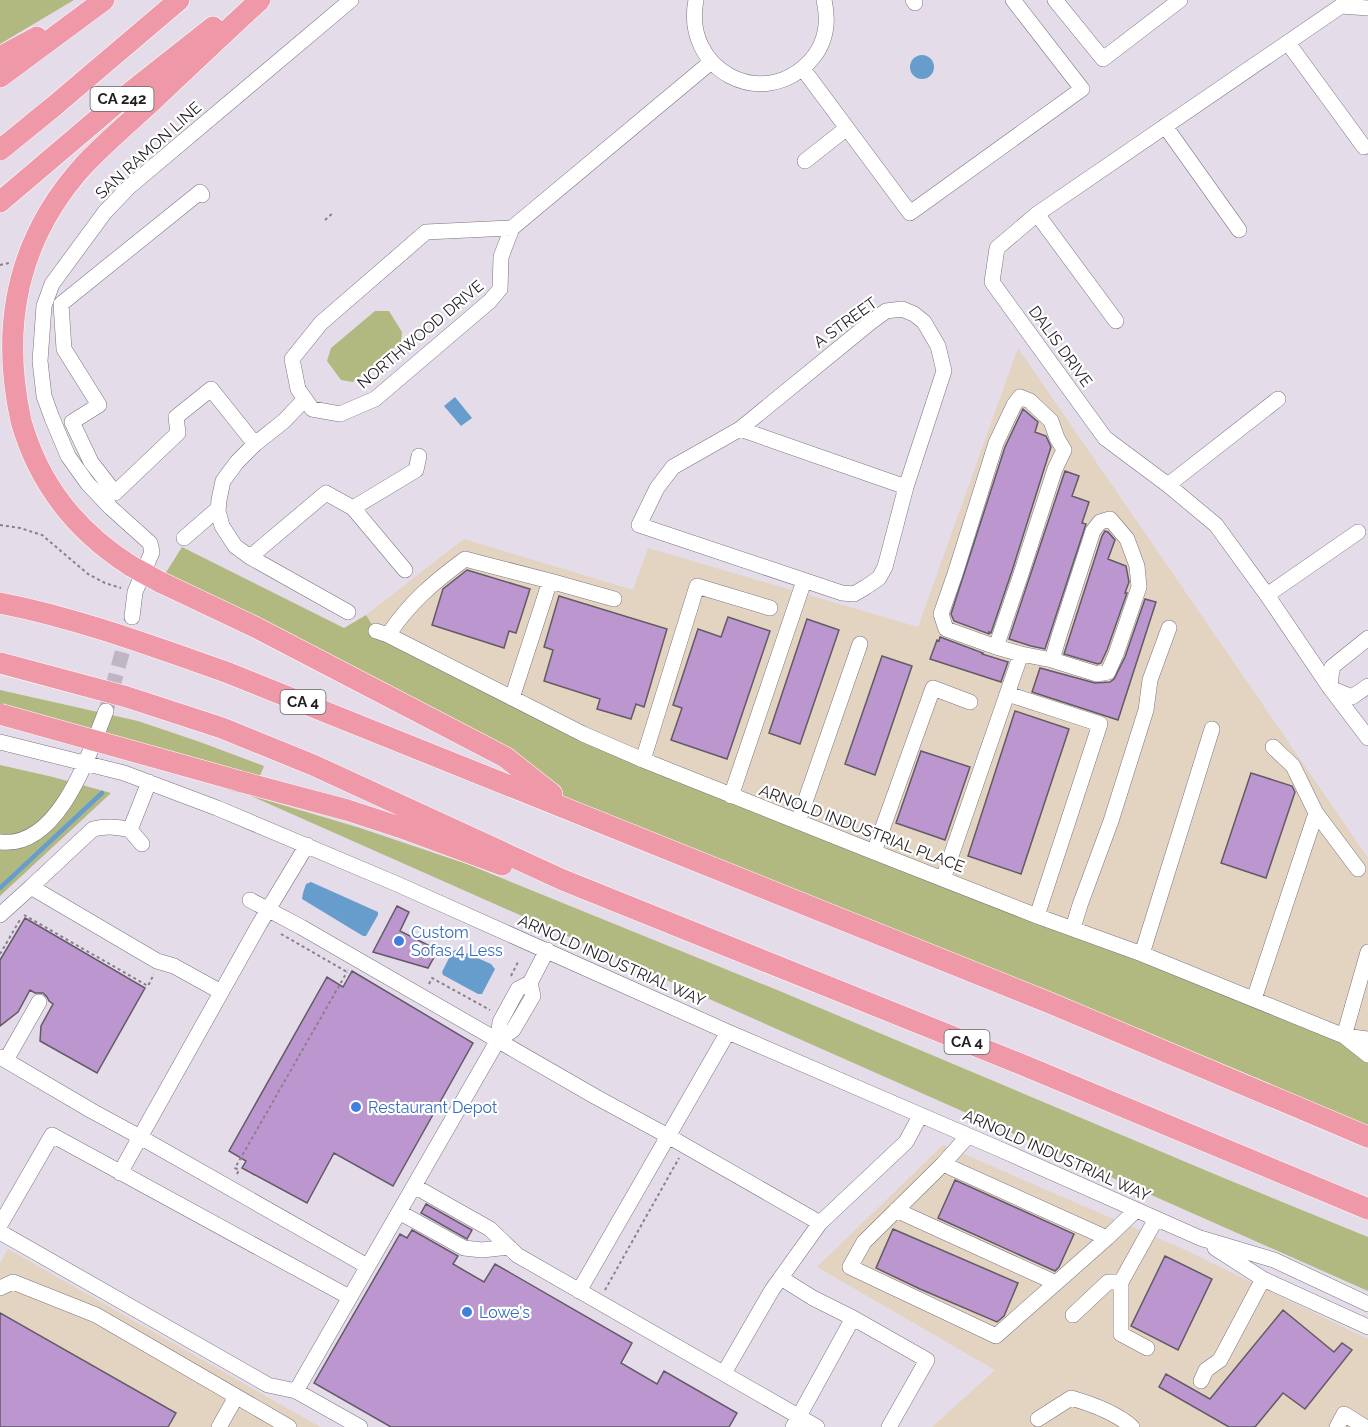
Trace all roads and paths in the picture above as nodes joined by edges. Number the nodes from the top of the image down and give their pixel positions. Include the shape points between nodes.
1 (179, 0) edge
2 (247, 0) edge
3 (260, 0) edge
4 (351, 0) edge
5 (696, 0) edge
6 (824, 0) edge
7 (1013, 0) edge
8 (1055, 0) edge
9 (1179, 0) edge
10 (102, 1) edge
11 (1368, 8) edge
12 (1288, 43) junction
13 (0, 57) edge
14 (711, 62) junction
15 (803, 69) junction
16 (0, 77) edge
17 (1165, 126) junction
18 (847, 129) junction
19 (1364, 147) dead end
20 (0, 150) edge
21 (805, 161) dead end
22 (202, 195) dead end
23 (0, 202) edge
24 (334, 212) dead end
25 (1036, 214) junction
26 (324, 220) dead end
27 (512, 228) junction
28 (1239, 231) dead end
29 (1116, 321) dead end
30 (305, 399) junction
31 (1278, 399) dead end
32 (740, 429) junction
33 (255, 444) junction
34 (419, 456) dead end
35 (1168, 485) junction
36 (906, 487) junction
37 (353, 508) junction
38 (218, 512) junction
39 (0, 525) edge
40 (1358, 532) dead end
41 (184, 538) dead end
42 (250, 557) junction
43 (405, 570) dead end
44 (550, 581) junction
45 (804, 581) junction
46 (135, 592) junction
47 (0, 594) edge
48 (1267, 595) junction
49 (614, 599) dead end
50 (0, 603) edge
51 (28, 608) junction
52 (770, 608) dead end
53 (348, 612) dead end
54 (132, 617) tunnel mouth
55 (1169, 628) dead end
56 (1368, 638) edge
57 (860, 644) dead end
58 (996, 647) junction
59 (1021, 654) junction
60 (1052, 660) junction
61 (0, 663) edge
62 (0, 671) edge
63 (66, 680) junction
64 (1368, 686) edge
65 (1330, 688) junction
66 (1008, 694) junction
67 (512, 698) junction
68 (970, 702) dead end
69 (105, 711) tunnel mouth
70 (0, 714) edge
71 (1212, 729) dead end
72 (1368, 738) edge
73 (0, 742) edge
74 (1274, 747) dead end
75 (643, 760) junction
76 (85, 763) junction
77 (149, 782) junction
78 (731, 796) junction
79 (573, 811) junction
80 (1316, 813) junction
81 (798, 822) junction
82 (130, 830) junction
83 (0, 842) edge
84 (142, 844) dead end
85 (307, 845) junction
86 (874, 852) junction
87 (1358, 869) dead end
88 (943, 879) junction
89 (563, 880) junction
90 (31, 887) junction
91 (250, 900) dead end
92 (268, 909) junction
93 (0, 915) edge
94 (1037, 916) junction
95 (1073, 928) junction
96 (547, 950) junction
97 (1368, 952) edge
98 (0, 954) edge
99 (1142, 954) junction
100 (347, 972) dead end
101 (154, 975) dead end
102 (221, 992) junction
103 (1254, 999) junction
104 (39, 1002) dead end
105 (728, 1032) junction
106 (1344, 1036) junction
107 (1368, 1039) edge
108 (498, 1040) junction
109 (1368, 1055) edge
110 (3, 1058) edge
111 (920, 1116) junction
112 (668, 1136) junction
113 (968, 1136) junction
114 (141, 1137) junction
115 (1368, 1137) edge
116 (679, 1157) dead end
117 (942, 1164) junction
118 (120, 1173) junction
119 (414, 1186) junction
120 (229, 1189) junction
121 (1368, 1209) edge
122 (896, 1210) junction
123 (1136, 1210) junction
124 (399, 1212) junction
125 (1156, 1219) junction
126 (820, 1223) junction
127 (0, 1225) edge
128 (0, 1232) edge
129 (1107, 1238) junction
130 (1200, 1238) junction
131 (509, 1247) junction
132 (367, 1266) junction
133 (781, 1278) junction
134 (1263, 1279) junction
135 (1121, 1282) junction
136 (1056, 1283) junction
137 (0, 1288) edge
138 (579, 1292) junction
139 (350, 1297) junction
140 (598, 1302) junction
141 (1368, 1304) edge
142 (1073, 1315) dead end
143 (853, 1318) junction
144 (1368, 1327) edge
145 (1147, 1348) dead end
146 (724, 1373) junction
147 (1201, 1382) dead end
148 (296, 1391) junction
149 (236, 1396) junction
150 (1038, 1419) dead end
151 (796, 1422) edge
152 (219, 1427) edge
153 (289, 1427) edge
154 (360, 1427) edge
155 (817, 1427) edge
156 (889, 1427) edge
157 (1132, 1427) edge
158 (1337, 1427) edge
159 (1365, 1427) edge

1 - 20 highway, CA 242
2 - 23 highway, CA 242
3 - 79 highway, bridge via 84,165 34,236 16,286 9,343 10,371 24,432 36,463 64,508 111,554 505,757
4 - 46 street, SAN RAMON LINE via 129,187 105,212 52,284 44,306 41,334 44,396 68,456 88,484 150,543 150,560
5 - 14 street via 695,30 700,48
6 - 15 street via 825,35 817,54
7 - 18 street via 1082,89 910,213
8 - 9 street via 1103,59
10 - 13 highway
10 - 16 highway
11 - 12 street, DALIS DRIVE via 1341,6
12 - 17 street, DALIS DRIVE
12 - 19 street
14 - 15 street via 727,75 766,84 785,80
14 - 27 street, NORTHWOOD DRIVE
15 - 18 street
17 - 25 street, DALIS DRIVE
17 - 28 street
18 - 21 street
22 - 33 street via 200,192 61,304 64,349 99,405 72,422 91,462 116,493 178,433 176,417 211,389
24 - 26 path
25 - 29 street
25 - 35 street, DALIS DRIVE via 997,248 992,282 1105,438
27 - 30 street, NORTHWOOD DRIVE via 501,257 500,289 375,399 340,414 312,409
27 - 30 street via 426,232 321,323 292,359 298,390
30 - 33 street
31 - 35 street
32 - 36 street
32 - 36 street, A STREET via 871,322 886,311 903,309 924,322 939,346 944,371
32 - 45 street, A STREET via 673,467 657,488 639,525
33 - 38 street via 224,481
34 - 37 street via 416,470
35 - 48 street, DALIS DRIVE via 1216,525
36 - 45 street, A STREET via 879,578 854,594
37 - 42 street via 326,493
37 - 43 street
38 - 41 street
38 - 42 street via 235,546
39 - 46 path via 42,535 88,574
40 - 48 street
42 - 53 street
44 - 49 street
44 - 67 street
44 - 67 street, ARNOLD INDUSTRIAL PLACE via 465,559 437,579 382,633
45 - 78 street
46 - 54 street, SAN RAMON LINE
47 - 51 highway
48 - 65 street, DALIS DRIVE
50 - 51 highway, CA 4
51 - 79 highway, CA 4 via 226,672
52 - 75 street via 697,586
55 - 95 street via 1150,680 1146,710 1111,821
56 - 65 street via 1332,666
57 - 81 street
58 - 58 street via 946,629 941,614 996,443 1020,398 1030,401 1051,422 1064,450
58 - 59 street
59 - 60 street
59 - 66 street
60 - 60 street via 1093,531 1100,522 1110,519 1127,539 1137,566 1139,587 1116,654 1108,672 1097,674
61 - 63 highway, CA 4
62 - 63 highway
63 - 89 highway, CA 4 via 222,729 313,765
64 - 65 street via 1352,697
65 - 72 street, DALIS DRIVE
66 - 88 street
66 - 94 street via 1100,724
67 - 75 street, ARNOLD INDUSTRIAL PLACE
68 - 86 street via 933,688
69 - 76 street
70 - 89 highway, bridge via 347,810 508,867
71 - 99 street
73 - 76 street, ARNOLD INDUSTRIAL WAY
74 - 80 street via 1293,766
75 - 78 street, ARNOLD INDUSTRIAL PLACE
76 - 77 street, ARNOLD INDUSTRIAL WAY
76 - 83 street via 62,806 46,825 28,838
77 - 82 street
77 - 85 street, ARNOLD INDUSTRIAL WAY
78 - 81 street, ARNOLD INDUSTRIAL PLACE
79 - 115 highway, CA 4 via 1050,1003
80 - 87 street
80 - 103 street
81 - 86 street, ARNOLD INDUSTRIAL PLACE
82 - 84 street
82 - 90 street via 116,826 93,829
85 - 92 street
85 - 96 street, ARNOLD INDUSTRIAL WAY
86 - 88 street, ARNOLD INDUSTRIAL PLACE
88 - 94 street, ARNOLD INDUSTRIAL PLACE
89 - 121 highway, CA 4
90 - 93 street
90 - 102 street via 157,961
91 - 92 street
92 - 102 street
92 - 108 street
94 - 95 street, ARNOLD INDUSTRIAL PLACE
95 - 99 street, ARNOLD INDUSTRIAL PLACE
96 - 105 street, ARNOLD INDUSTRIAL WAY
96 - 108 street via 530,983 519,989 500,1023
97 - 106 street
98 - 101 path via 23,914 148,986
99 - 103 street, ARNOLD INDUSTRIAL PLACE
100 - 120 path via 235,1168 238,1170
102 - 114 street
103 - 106 street, ARNOLD INDUSTRIAL PLACE
104 - 110 street
105 - 111 street, ARNOLD INDUSTRIAL WAY
105 - 112 street
106 - 107 street, ARNOLD INDUSTRIAL PLACE
106 - 109 street, ARNOLD INDUSTRIAL PLACE
108 - 112 street
108 - 119 street
110 - 114 street
111 - 113 street, ARNOLD INDUSTRIAL WAY
111 - 126 street via 906,1142
112 - 126 street
112 - 138 street
113 - 117 street
113 - 123 street, ARNOLD INDUSTRIAL WAY
114 - 118 street
114 - 120 street
116 - 140 path
117 - 122 street
117 - 129 street
118 - 127 street via 52,1136
118 - 139 street
119 - 124 street
119 - 131 street via 490,1229
120 - 132 street
122 - 136 street
122 - 136 street via 864,1242 850,1267 996,1336
123 - 125 street, ARNOLD INDUSTRIAL WAY
123 - 129 street
124 - 131 street via 464,1248
124 - 132 street
125 - 130 street, ARNOLD INDUSTRIAL WAY
125 - 135 street
126 - 133 street
128 - 148 street via 268,1385
129 - 136 street
130 - 134 street, ARNOLD INDUSTRIAL WAY
130 - 141 street, ARNOLD INDUSTRIAL WAY via 1274,1260
131 - 138 street
132 - 139 street
133 - 143 street
133 - 146 street
134 - 144 street, ARNOLD INDUSTRIAL WAY
134 - 147 street via 1220,1360 1206,1370
135 - 142 street via 1108,1282
135 - 145 street via 1121,1334
137 - 149 street via 13,1282 96,1315
138 - 140 street
139 - 148 street
140 - 146 street
143 - 151 street
143 - 156 street via 927,1360
146 - 151 street
148 - 154 street
149 - 152 street
149 - 153 street
150 - 157 street via 1071,1398 1098,1406
151 - 155 street
158 - 159 street via 1344,1414

